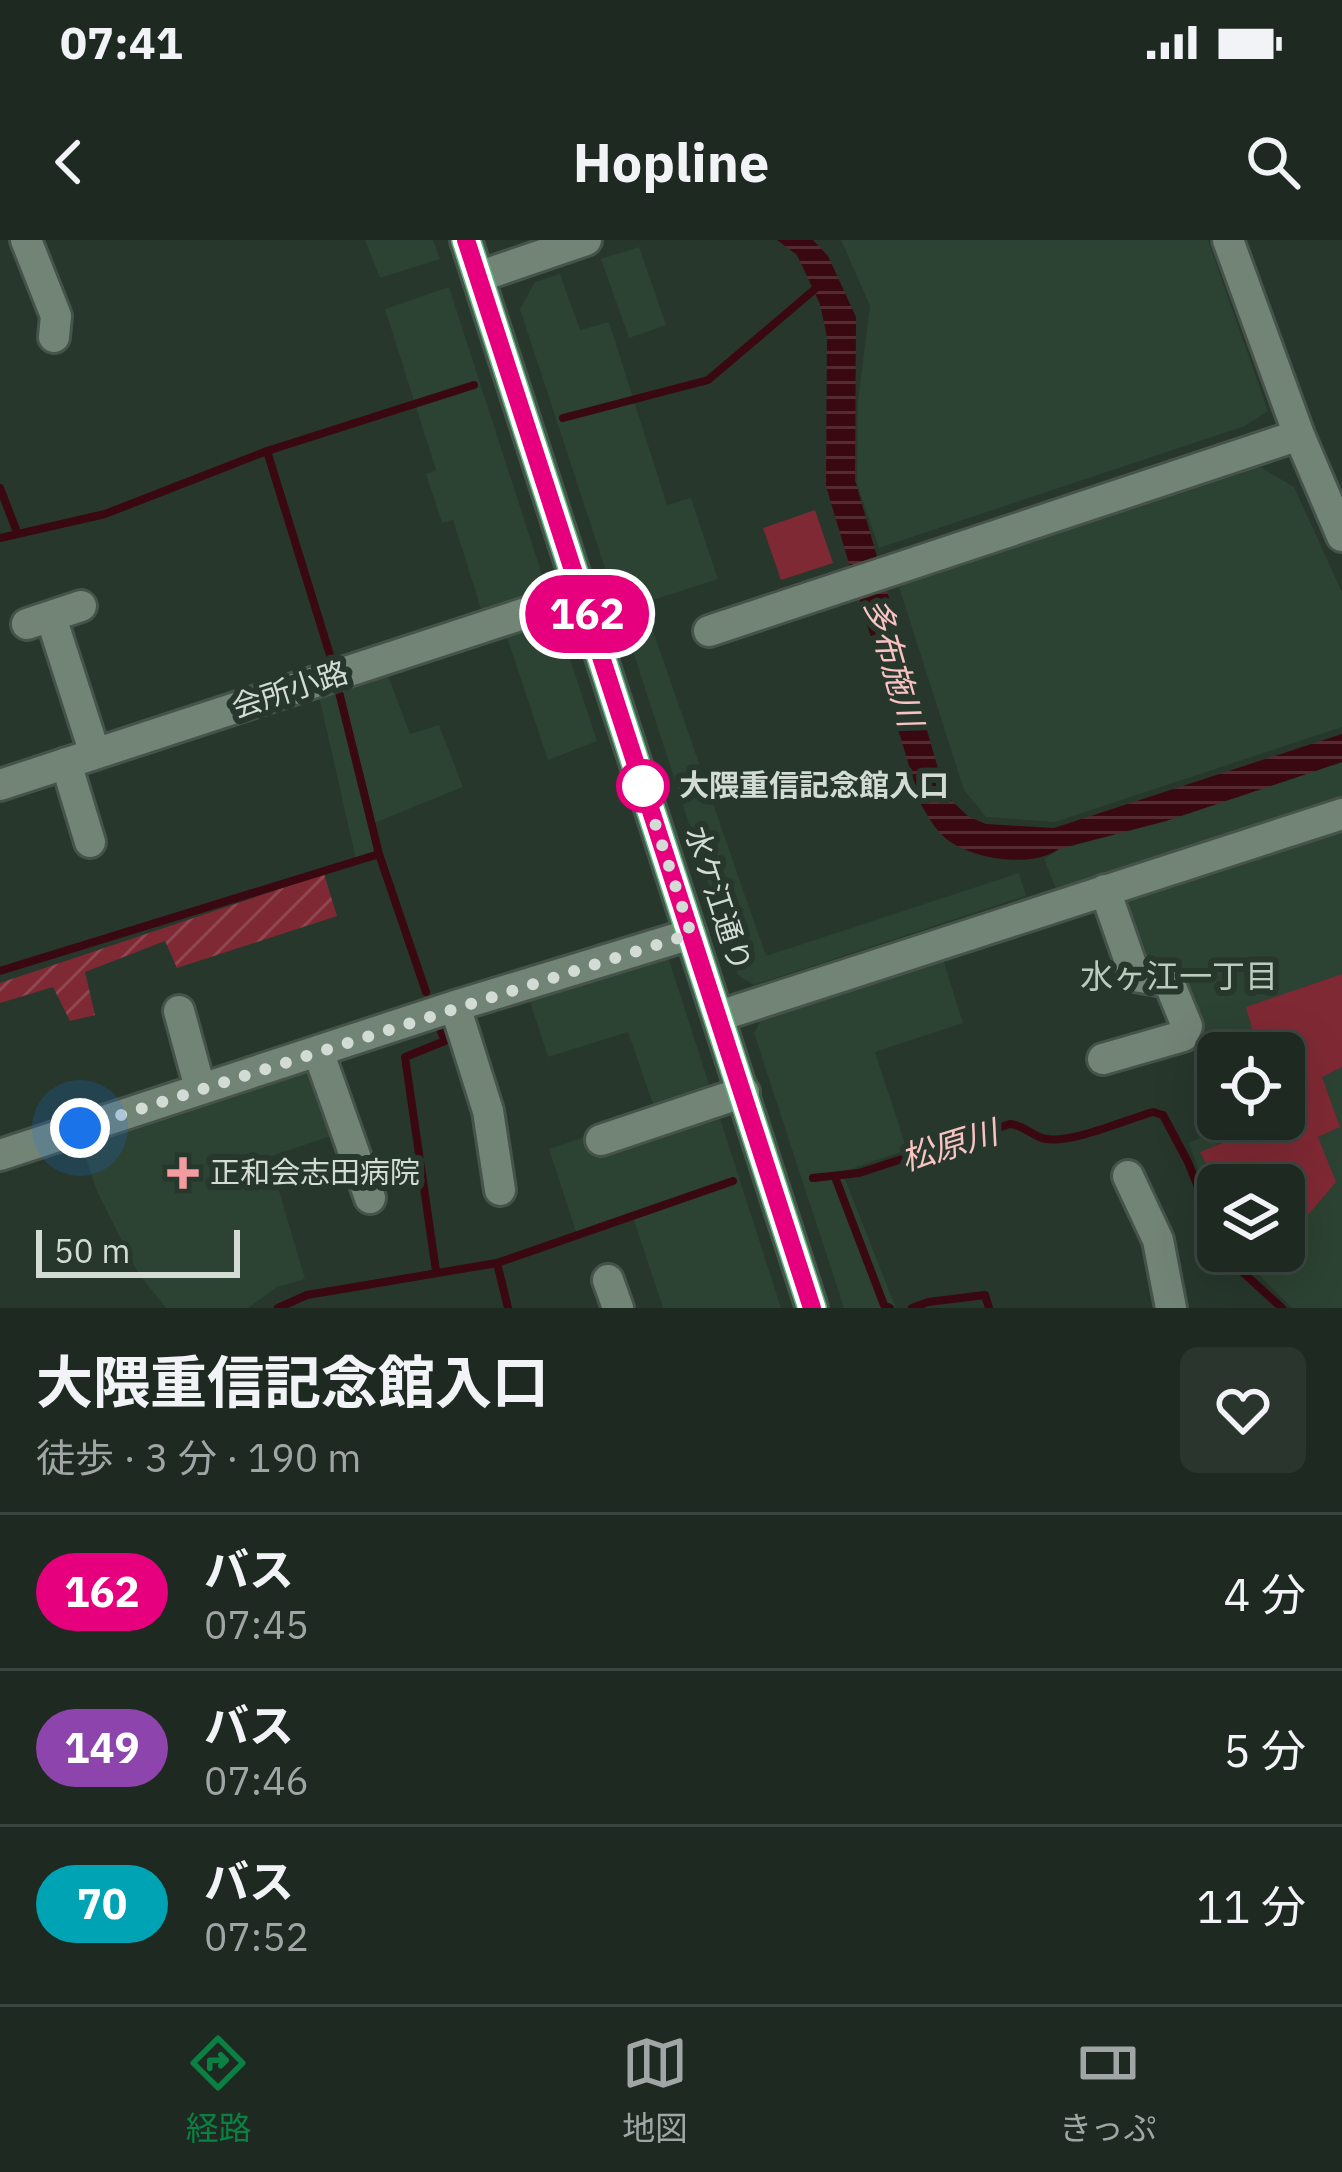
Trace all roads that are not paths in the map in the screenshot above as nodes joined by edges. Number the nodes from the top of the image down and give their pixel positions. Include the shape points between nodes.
1 (13, 240) edge
2 (26, 240) edge
3 (466, 240) edge
4 (586, 240) edge
5 (1228, 240) edge
6 (0, 245) edge
7 (478, 277) junction
8 (54, 337) dead end
9 (1299, 435) junction
10 (1342, 536) edge
11 (581, 595) junction
12 (53, 616) dead end
13 (709, 631) dead end
14 (81, 759) junction
15 (8, 783) edge
16 (1342, 814) edge
17 (90, 842) dead end
18 (1106, 890) junction
19 (691, 934) junction
20 (455, 1006) junction
21 (179, 1011) dead end
22 (719, 1016) junction
23 (317, 1051) junction
24 (1102, 1059) dead end
25 (200, 1088) junction
26 (744, 1092) junction
27 (601, 1139) dead end
28 (0, 1155) edge
29 (1127, 1176) dead end
30 (500, 1190) dead end
31 (370, 1198) dead end
32 (812, 1308) edge
33 (1172, 1308) edge

1 - 6 street
2 - 8 street via 56,316
3 - 7 main road, 水ケ江通り
4 - 7 street
5 - 9 street
7 - 11 main road, 水ケ江通り
9 - 10 street
9 - 13 street
11 - 14 street, 会所小路
11 - 19 main road, 水ケ江通り
12 - 14 street
14 - 15 street, 会所小路
14 - 17 street
16 - 18 street
18 - 22 street
18 - 24 street via 1135,976 1169,982 1187,1026 1183,1036
19 - 20 street
19 - 22 main road, 水ケ江通り
20 - 23 street
20 - 30 street via 488,1111
21 - 25 street
22 - 26 main road, 水ケ江通り
23 - 25 street
23 - 31 street
25 - 28 street
26 - 27 street
26 - 32 main road, 水ケ江通り
29 - 33 street via 1158,1240

